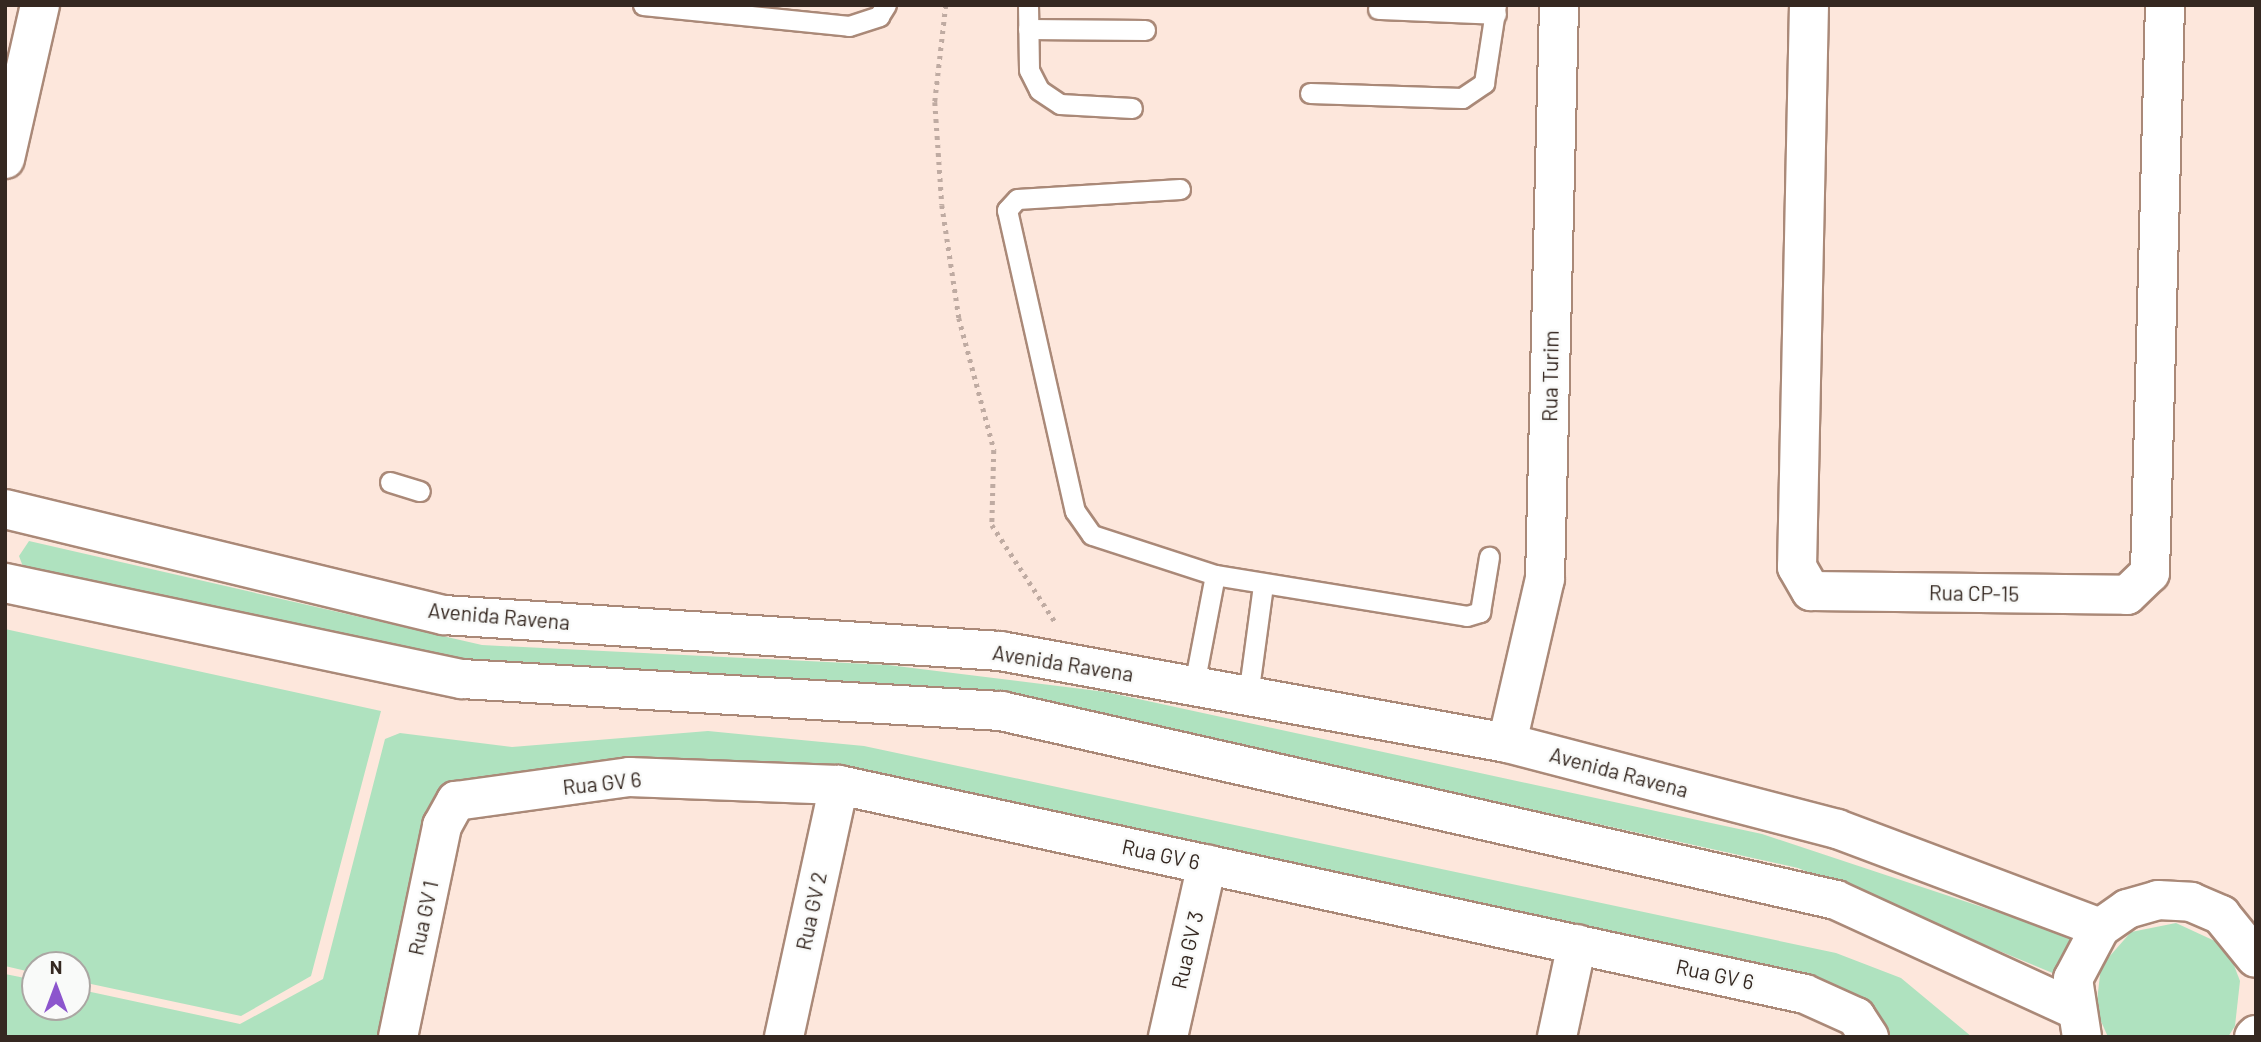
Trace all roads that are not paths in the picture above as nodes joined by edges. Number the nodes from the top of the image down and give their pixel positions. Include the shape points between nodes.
1 (40, 5) edge
2 (643, 5) edge
3 (886, 5) edge
4 (1028, 5) edge
5 (1559, 5) edge
6 (1809, 5) edge
7 (2165, 5) edge
8 (1378, 9) dead end
9 (1496, 10) edge
10 (1028, 29) junction
11 (1145, 30) dead end
12 (1310, 93) dead end
13 (1132, 108) dead end
14 (5, 159) edge
15 (1180, 189) dead end
16 (390, 482) dead end
17 (420, 491) dead end
18 (5, 509) edge
19 (1489, 557) dead end
20 (1215, 575) junction
21 (5, 583) edge
22 (1263, 585) junction
23 (1194, 685) junction
24 (1248, 695) junction
25 (1507, 743) junction
26 (839, 785) junction
27 (456, 801) joint
28 (1207, 864) junction
29 (2100, 928) junction
30 (1577, 944) junction
31 (2252, 945) edge
32 (2077, 1022) edge
33 (1863, 1027) edge
34 (398, 1037) edge
35 (784, 1037) edge
36 (1168, 1037) edge
37 (1557, 1037) edge

1 - 14 street
2 - 3 lane via 849,26 879,16
4 - 10 lane
5 - 25 street, Rua Turim via 1545,579
6 - 7 street, Rua CP-15 via 1797,567 1811,592 2127,595 2150,573
8 - 9 lane
9 - 12 lane via 1484,83 1462,98
10 - 11 lane
10 - 13 lane via 1029,70 1039,90 1060,104
15 - 20 lane via 1017,199 1007,210 1075,511 1092,535
16 - 17 lane
18 - 23 street, Avenida Ravena via 444,615 1000,650
19 - 22 lane via 1480,612 1467,616
20 - 22 lane
20 - 23 lane
21 - 32 street via 461,679 1001,711 1836,900
22 - 24 lane
23 - 24 street, Avenida Ravena
24 - 25 street, Avenida Ravena
25 - 29 street, Avenida Ravena via 1837,829
26 - 27 street, Rua GV 6 via 629,777
26 - 28 street, Rua GV 6
26 - 35 street, Rua GV 2
27 - 34 street, Rua GV 1 via 442,826
28 - 30 street, Rua GV 6
28 - 36 street, Rua GV 3
29 - 31 street via 2127,909 2180,902 2221,915
29 - 32 street via 2076,970
30 - 33 street, Rua GV 6 via 1805,993
30 - 37 street

